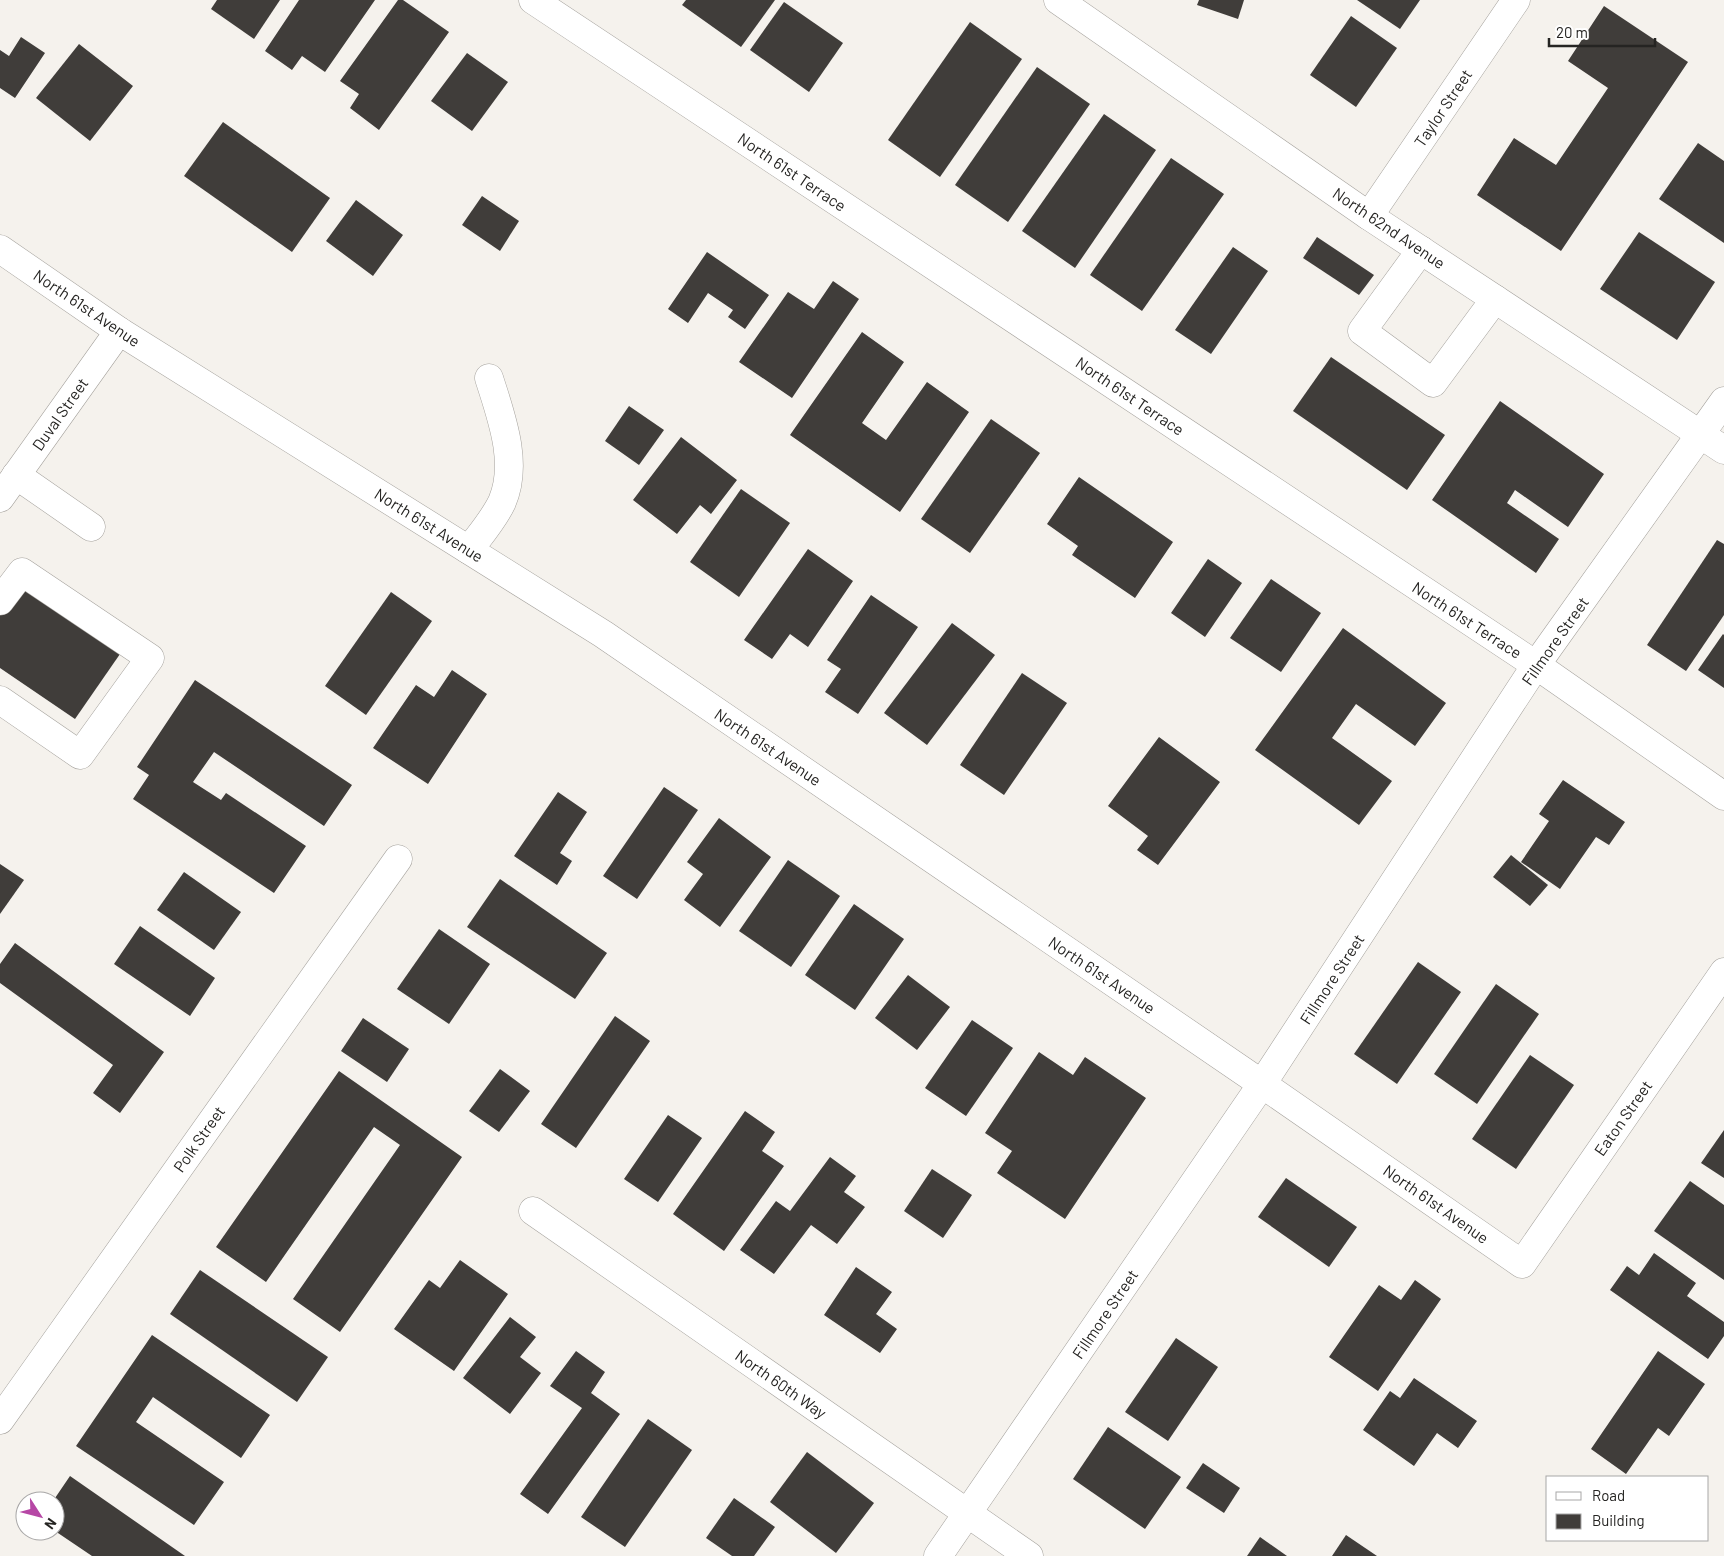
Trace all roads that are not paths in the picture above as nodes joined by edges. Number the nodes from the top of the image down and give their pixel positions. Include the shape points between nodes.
1 (533, 0) edge
2 (1058, 0) edge
3 (1516, 0) edge
4 (1369, 216) junction
5 (0, 249) edge
6 (1421, 250) junction
7 (1495, 299) junction
8 (119, 331) junction
9 (489, 378) dead end
10 (1724, 400) edge
11 (1700, 434) junction
12 (1724, 450) edge
13 (16, 475) junction
14 (0, 498) edge
15 (91, 527) dead end
16 (469, 550) junction
17 (0, 601) edge
18 (1536, 666) junction
19 (0, 700) edge
20 (1724, 796) edge
21 (398, 859) dead end
22 (1724, 972) edge
23 (1262, 1084) junction
24 (533, 1211) dead end
25 (1522, 1264) joint
26 (0, 1420) edge
27 (967, 1514) junction
28 (938, 1556) edge
29 (1029, 1556) edge

1 - 18 street, North 61st Terrace
2 - 4 street, North 62nd Avenue
3 - 4 street, Taylor Street
4 - 6 street, North 62nd Avenue
5 - 8 street, North 61st Avenue
6 - 7 street, North 62nd Avenue
6 - 7 street via 1362,331 1433,383
7 - 11 street, North 62nd Avenue
8 - 13 street, Duval Street
8 - 16 street, North 61st Avenue
9 - 16 street via 505,428 510,476 502,502
10 - 11 street, Fillmore Street
11 - 12 street, North 62nd Avenue
11 - 18 street, Fillmore Street
13 - 14 street, Duval Street
13 - 15 street
16 - 23 street, North 61st Avenue via 603,634
17 - 19 street via 22,572 150,658 80,755
18 - 20 street, North 61st Terrace
18 - 23 street, Fillmore Street
21 - 26 street, Polk Street
22 - 25 street, Eaton Street
23 - 25 street, North 61st Avenue
23 - 27 street, Fillmore Street
24 - 27 street, North 60th Way
27 - 28 street, Fillmore Street
27 - 29 street, North 60th Way

